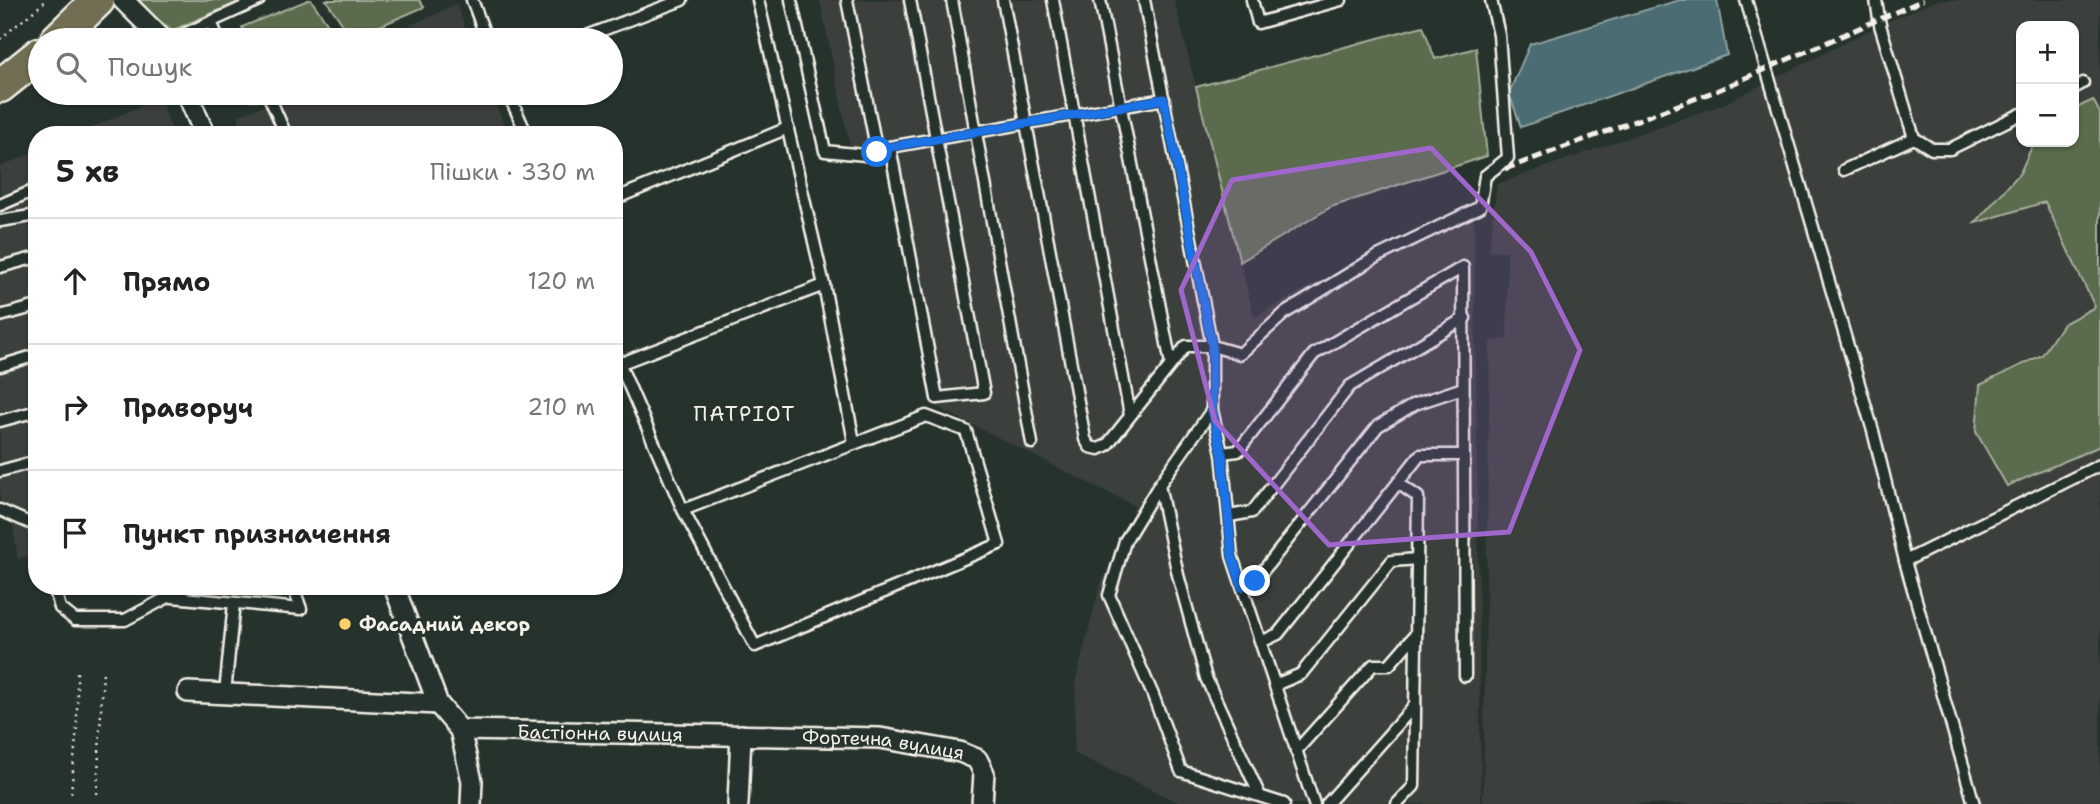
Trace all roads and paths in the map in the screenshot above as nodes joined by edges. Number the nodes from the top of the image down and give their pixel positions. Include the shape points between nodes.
1 (47, 0) edge
2 (98, 0) edge
3 (123, 0) edge
4 (259, 0) edge
5 (472, 0) edge
6 (682, 0) edge
7 (758, 0) edge
8 (791, 0) edge
9 (848, 0) edge
10 (910, 0) edge
11 (952, 0) edge
12 (1003, 0) edge
13 (1053, 0) edge
14 (1100, 0) edge
15 (1144, 0) edge
16 (1252, 0) edge
17 (1340, 0) edge
18 (1491, 0) edge
19 (1746, 0) edge
20 (1876, 0) edge
21 (211, 22) junction
22 (69, 28) edge
23 (151, 28) edge
24 (198, 28) edge
25 (214, 28) edge
26 (482, 28) edge
27 (608, 28) edge
28 (0, 40) edge
29 (1164, 99) junction
30 (192, 105) edge
31 (273, 105) edge
32 (513, 105) edge
33 (1120, 106) junction
34 (1075, 114) junction
35 (2016, 116) edge
36 (1026, 124) junction
37 (201, 126) edge
38 (282, 126) edge
39 (523, 126) edge
40 (788, 128) junction
41 (976, 134) junction
42 (1914, 138) junction
43 (937, 141) junction
44 (890, 147) junction
45 (877, 152) junction
46 (1844, 170) dead end
47 (28, 193) edge
48 (623, 195) edge
49 (0, 205) edge
50 (28, 216) edge
51 (0, 221) edge
52 (28, 259) edge
53 (0, 267) edge
54 (824, 285) junction
55 (28, 308) edge
56 (0, 316) edge
57 (1465, 318) junction
58 (1212, 346) junction
59 (28, 358) edge
60 (623, 362) edge
61 (1171, 364) junction
62 (0, 366) edge
63 (623, 373) edge
64 (1463, 388) junction
65 (1212, 410) junction
66 (28, 413) edge
67 (1130, 415) junction
68 (0, 421) edge
69 (854, 442) junction
70 (1032, 443) dead end
71 (1222, 453) junction
72 (1462, 455) junction
73 (28, 463) edge
74 (2100, 465) edge
75 (0, 471) edge
76 (1398, 483) junction
77 (1159, 485) junction
78 (0, 510) edge
79 (683, 510) junction
80 (1228, 516) junction
81 (28, 522) edge
82 (1418, 559) junction
83 (1905, 561) junction
84 (1242, 587) junction
85 (56, 595) edge
86 (296, 595) edge
87 (397, 595) edge
88 (170, 596) joint
89 (234, 603) junction
90 (1416, 634) junction
91 (1261, 642) junction
92 (78, 671) dead end
93 (103, 671) dead end
94 (1465, 676) dead end
95 (1275, 685) junction
96 (188, 692) dead end
97 (225, 693) junction
98 (438, 704) junction
99 (1415, 705) junction
100 (460, 730) junction
101 (741, 735) junction
102 (1296, 751) junction
103 (71, 793) dead end
104 (97, 794) dead end
105 (1260, 796) junction
106 (471, 804) edge
107 (738, 804) edge
108 (982, 804) edge
109 (1284, 804) edge
110 (1314, 804) edge
111 (1327, 804) edge
112 (1397, 804) edge
113 (1974, 804) edge

1 - 28 path
2 - 22 main road
3 - 23 street
4 - 21 lane
5 - 26 lane
6 - 27 lane
7 - 40 lane
8 - 45 lane via 825,151
9 - 45 lane
10 - 43 lane
11 - 41 lane
12 - 36 lane
13 - 34 lane
14 - 33 lane
15 - 29 lane
16 - 17 lane via 1258,23
18 - 58 lane via 1499,35 1508,158 1485,176 1480,207 1376,257 1285,313 1240,354
19 - 83 lane via 1872,431
20 - 42 lane
21 - 24 lane
21 - 25 lane
29 - 33 lane
29 - 58 lane
30 - 37 street
31 - 38 lane
32 - 39 lane
33 - 34 lane
33 - 61 lane
34 - 36 lane
34 - 67 lane
35 - 42 lane via 1950,149 1933,149
36 - 41 lane
36 - 67 lane via 1087,443 1094,449 1103,448
40 - 48 lane
40 - 54 lane
41 - 43 lane
41 - 70 lane
42 - 46 lane
43 - 44 lane
43 - 44 lane via 984,393 937,398
44 - 45 lane
47 - 49 lane
50 - 51 lane
52 - 53 lane
54 - 60 lane
54 - 69 lane
55 - 56 lane
57 - 64 lane
57 - 71 lane via 1463,267 1314,354 1238,451
57 - 80 lane via 1350,386 1252,512
58 - 61 lane via 1185,346
58 - 65 lane
59 - 62 lane
61 - 67 lane
63 - 79 lane
64 - 72 lane
64 - 84 lane via 1415,404 1378,426 1255,581
65 - 71 lane
65 - 77 lane
66 - 68 lane
69 - 79 lane
69 - 79 lane via 926,416 967,430 999,544 755,646
71 - 80 lane
72 - 76 lane via 1420,455
72 - 94 lane
73 - 75 lane
74 - 83 lane
76 - 82 lane via 1418,497
76 - 91 lane via 1278,634
77 - 105 lane via 1206,678
77 - 105 lane via 1125,541 1109,595 1181,771
78 - 81 lane
80 - 84 lane via 1232,556
82 - 90 lane
82 - 95 lane via 1392,561 1301,674
83 - 113 lane
84 - 91 lane
85 - 88 lane via 60,608 75,620 125,620
86 - 89 lane via 300,609
87 - 98 street
88 - 89 lane
89 - 97 lane
90 - 99 lane
90 - 102 lane via 1389,665 1373,665
91 - 95 lane
92 - 103 path
93 - 104 path
95 - 102 lane
96 - 97 street
97 - 98 street
98 - 100 street
99 - 111 lane
99 - 112 lane via 1414,786
100 - 101 street, Бастіонна вулиця
100 - 106 street via 472,781
101 - 107 street
101 - 108 street, Фортечна вулиця via 880,738 960,752 977,760 984,773
102 - 110 lane
105 - 109 lane

